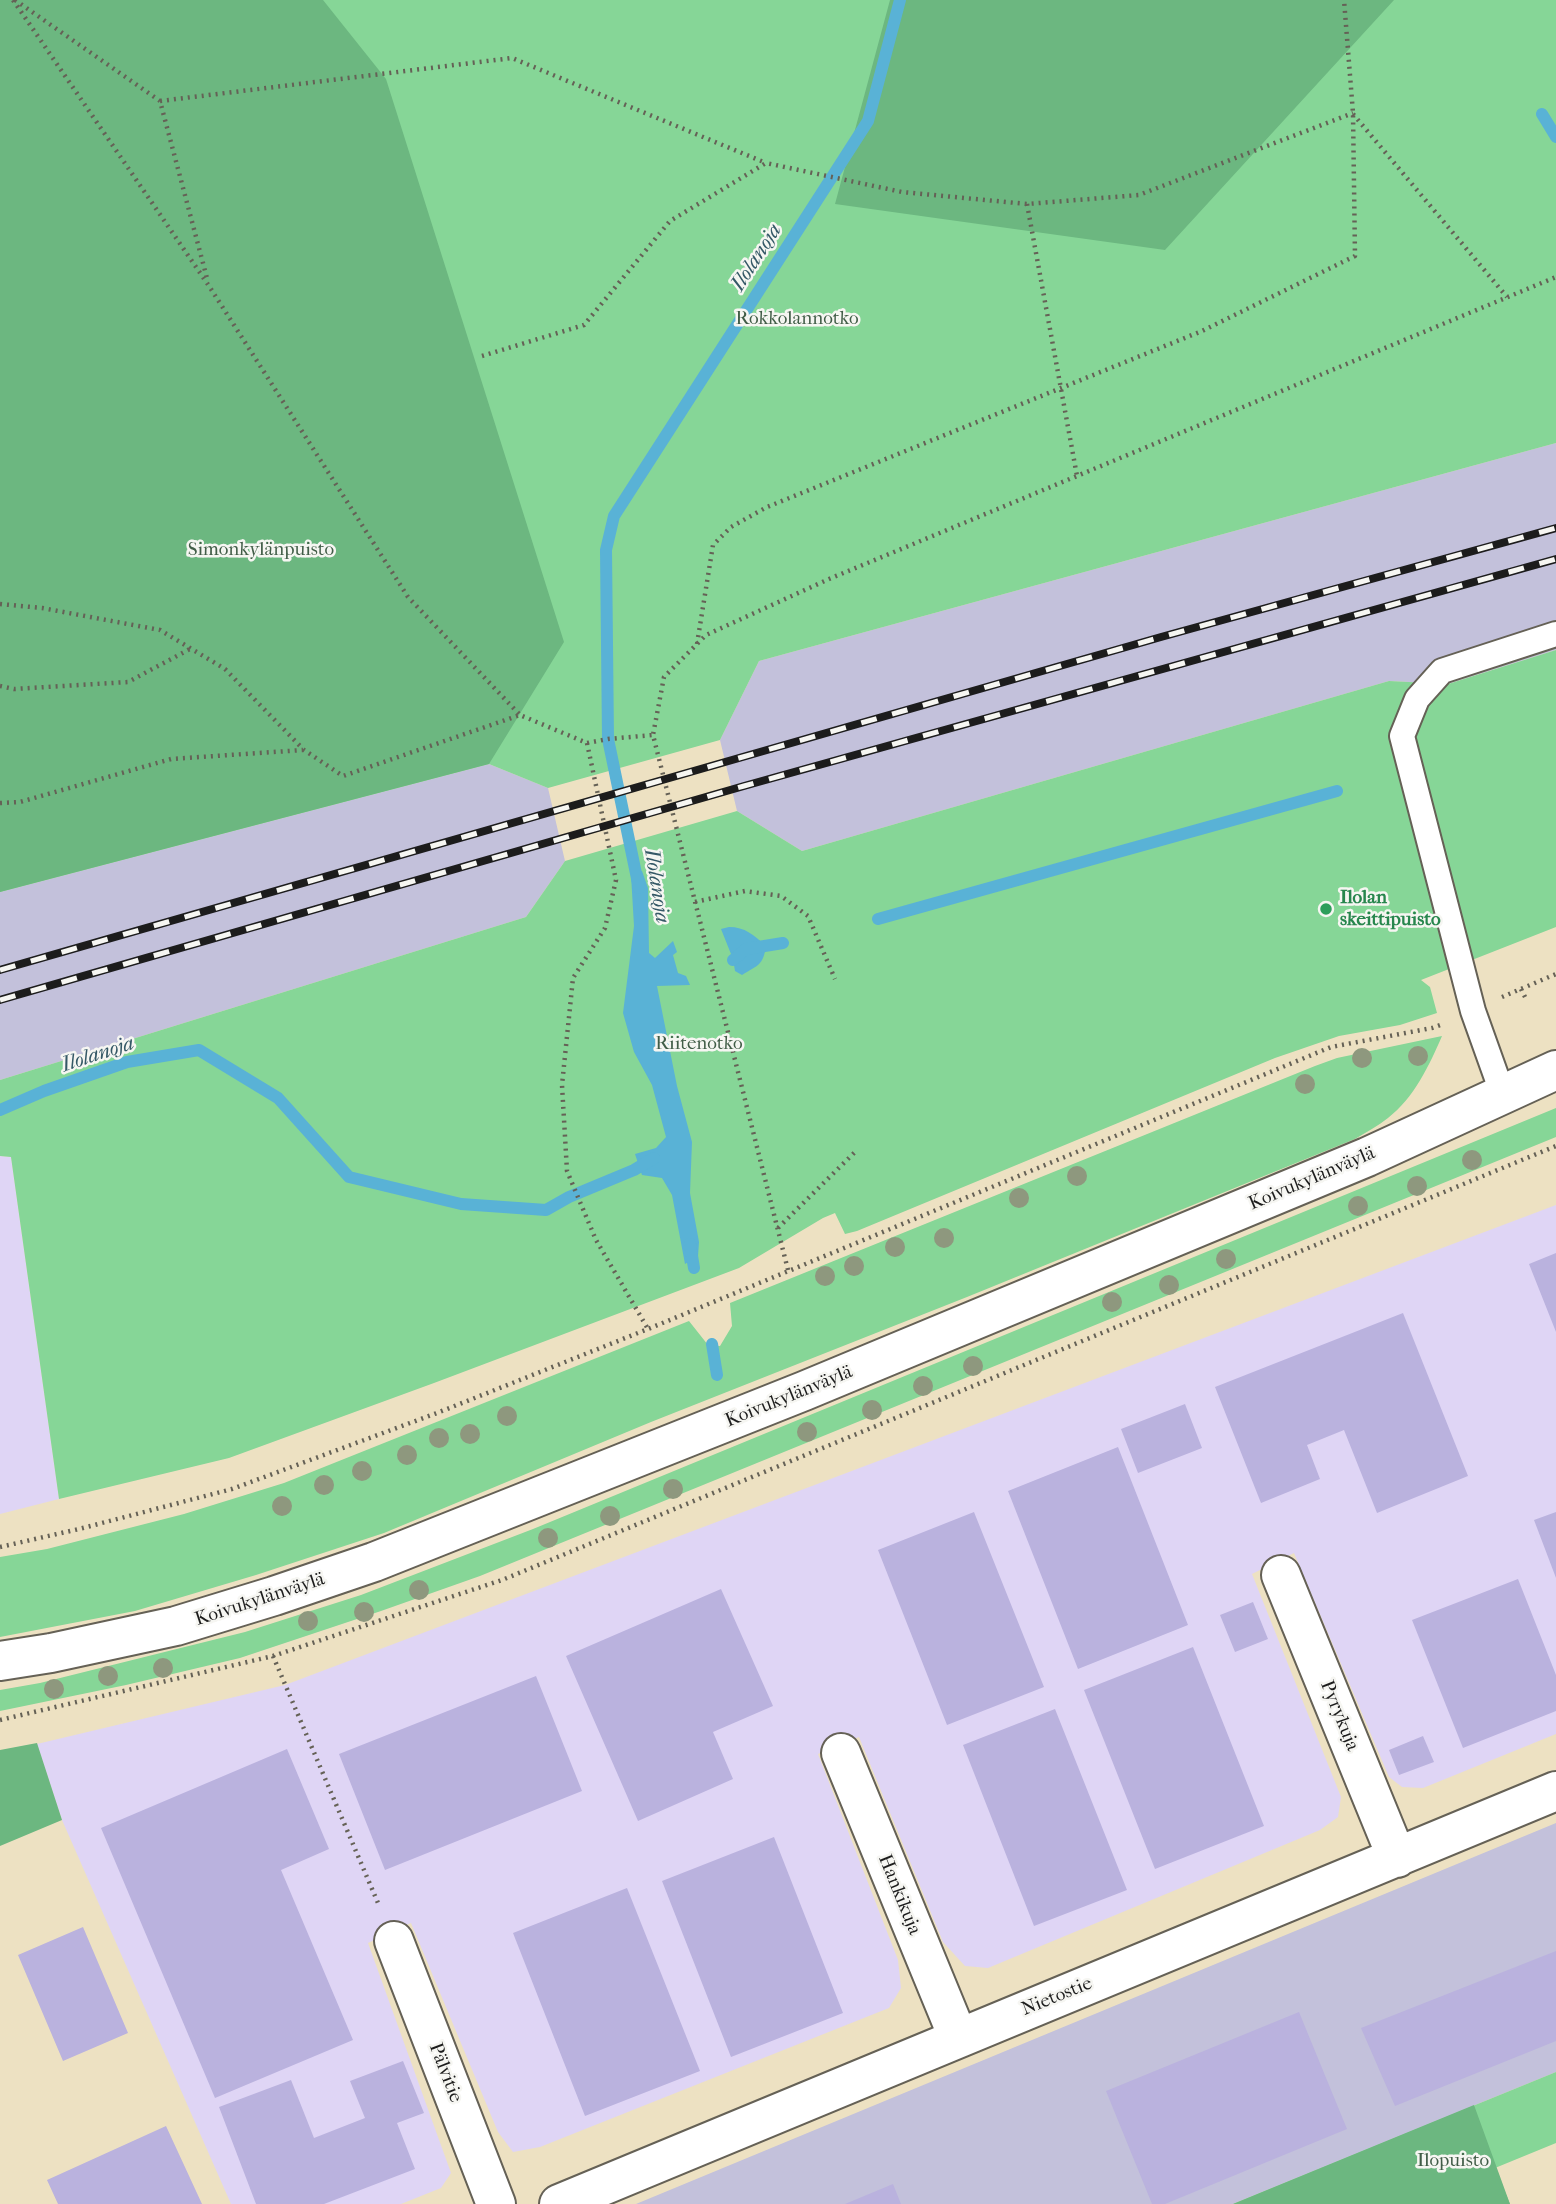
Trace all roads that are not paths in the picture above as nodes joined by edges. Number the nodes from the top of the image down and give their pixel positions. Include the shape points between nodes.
1 (1556, 634) edge
2 (1556, 1070) edge
3 (1503, 1094) junction
4 (1281, 1575) dead end
5 (0, 1661) edge
6 (841, 1752) dead end
7 (1556, 1791) edge
8 (1397, 1858) junction
9 (394, 1941) road end
10 (958, 2038) junction
11 (496, 2204) edge
12 (559, 2204) edge

1 - 3 lane via 1442,671 1416,699 1402,736 1473,1011
2 - 3 street, Koivukylänväylä
3 - 5 street, Koivukylänväylä via 1367,1157 843,1375 374,1562 176,1626
4 - 8 street, Pyrykuja
6 - 10 street, Hankikuja
7 - 8 street, Nietostie
8 - 10 street, Nietostie
9 - 11 street, Pälvitie
10 - 12 street, Nietostie

